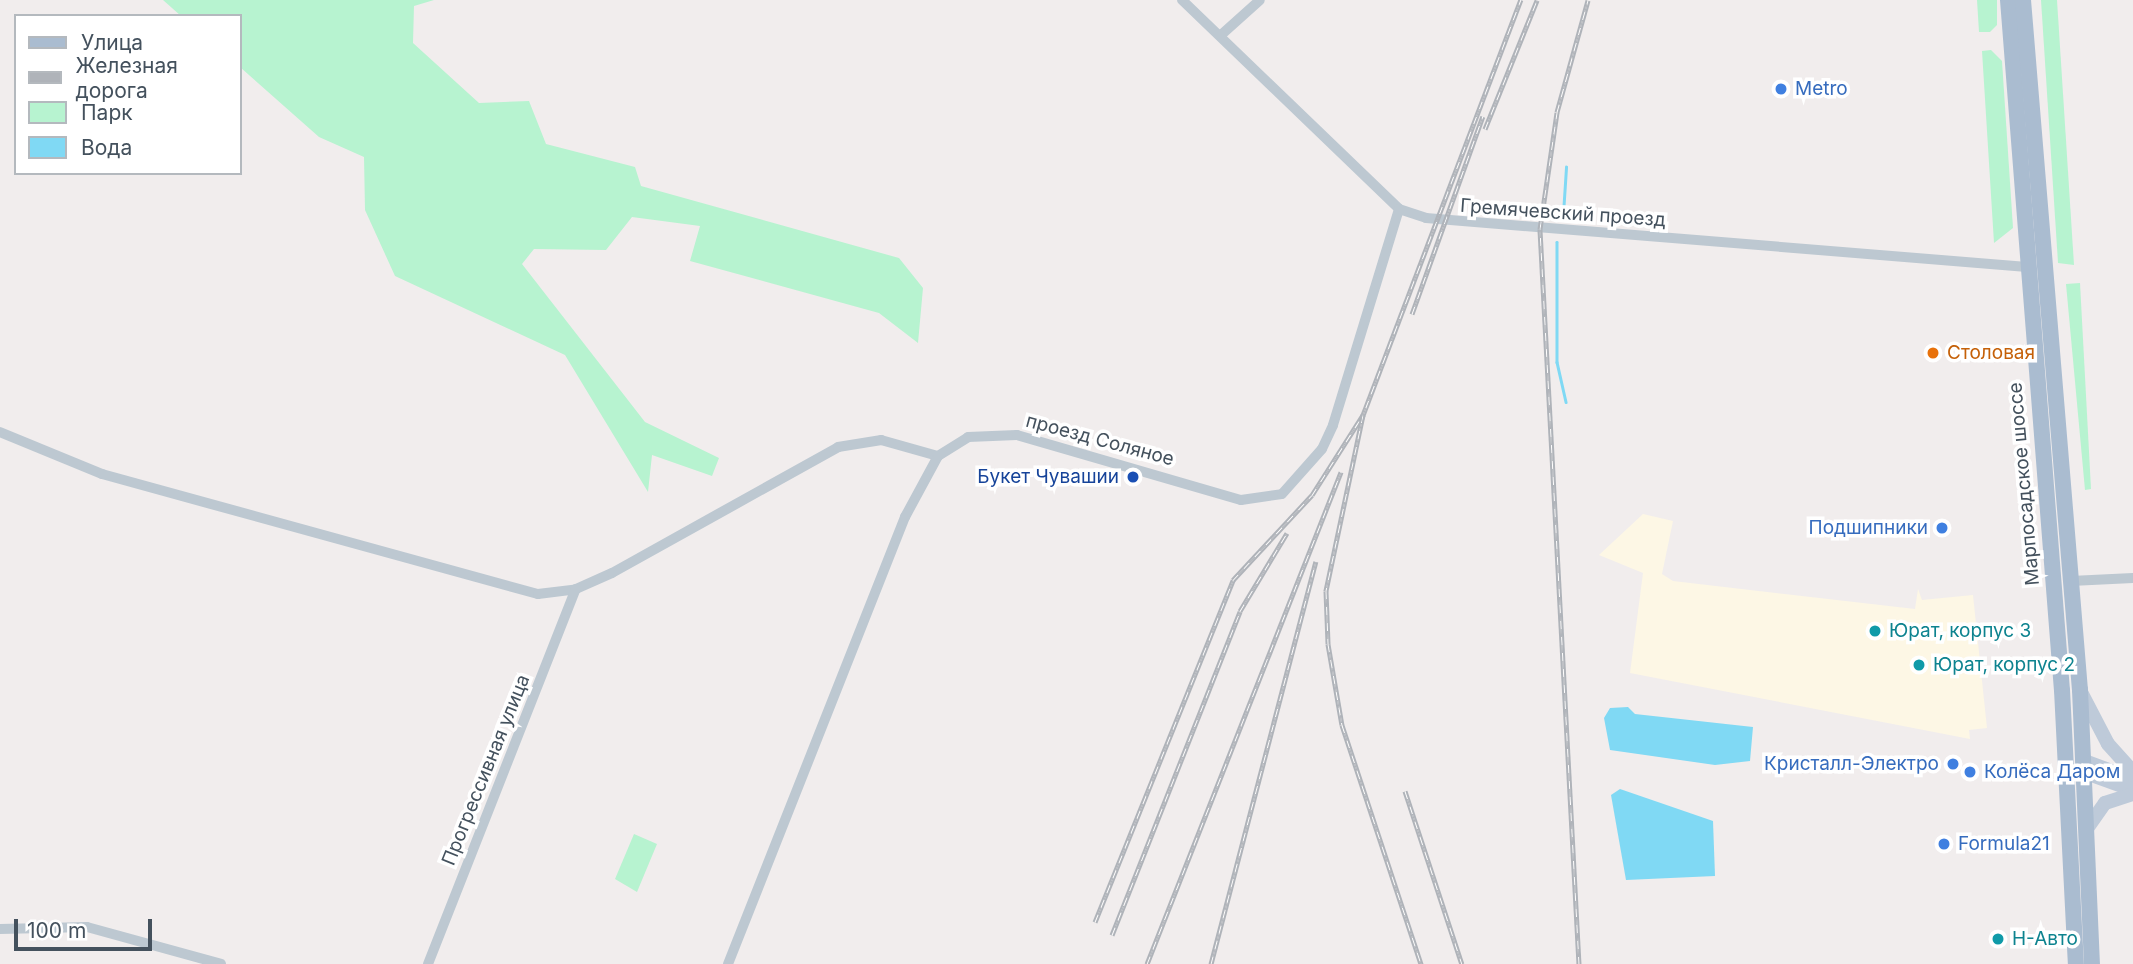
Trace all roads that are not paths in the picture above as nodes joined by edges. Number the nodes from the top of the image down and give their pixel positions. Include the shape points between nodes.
1 (1182, 0) edge
2 (1260, 0) edge
3 (2008, 0) edge
4 (2023, 0) edge
5 (1221, 35) junction
6 (1399, 209) junction
7 (2027, 268) junction
8 (2044, 271) junction
9 (0, 432) edge
10 (937, 456) junction
11 (2133, 578) edge
12 (2071, 581) junction
13 (576, 589) junction
14 (2080, 690) junction
15 (2064, 761) junction
16 (2082, 766) junction
17 (2133, 772) edge
18 (2133, 779) edge
19 (2133, 792) edge
20 (2084, 841) junction
21 (0, 929) edge
22 (221, 964) edge
23 (428, 964) edge
24 (728, 964) edge
25 (2076, 964) edge
26 (2092, 964) edge

1 - 5 street, Гремячевский проезд
2 - 5 street
3 - 7 main road, Марпосадское шоссе
4 - 8 main road, Марпосадское шоссе
5 - 6 street, Гремячевский проезд
6 - 7 street, Гремячевский проезд via 1450,223
6 - 10 street, проезд Соляное via 1333,425 1322,449 1282,494 1241,500 1017,435 968,438
7 - 8 main road
7 - 15 main road, Марпосадское шоссе
8 - 12 main road, Марпосадское шоссе
9 - 13 street via 102,474 524,592
10 - 13 street via 881,440 838,447
10 - 24 street via 905,517
11 - 12 street
12 - 14 main road, Марпосадское шоссе
13 - 23 street, Прогрессивная улица
14 - 16 main road, Марпосадское шоссе
14 - 17 main road via 2108,744
15 - 16 main road
15 - 25 main road, Марпосадское шоссе
16 - 18 main road
16 - 19 main road
16 - 20 main road, Марпосадское шоссе
19 - 20 main road via 2095,811
20 - 26 main road, Марпосадское шоссе
21 - 22 street via 62,925 114,933

